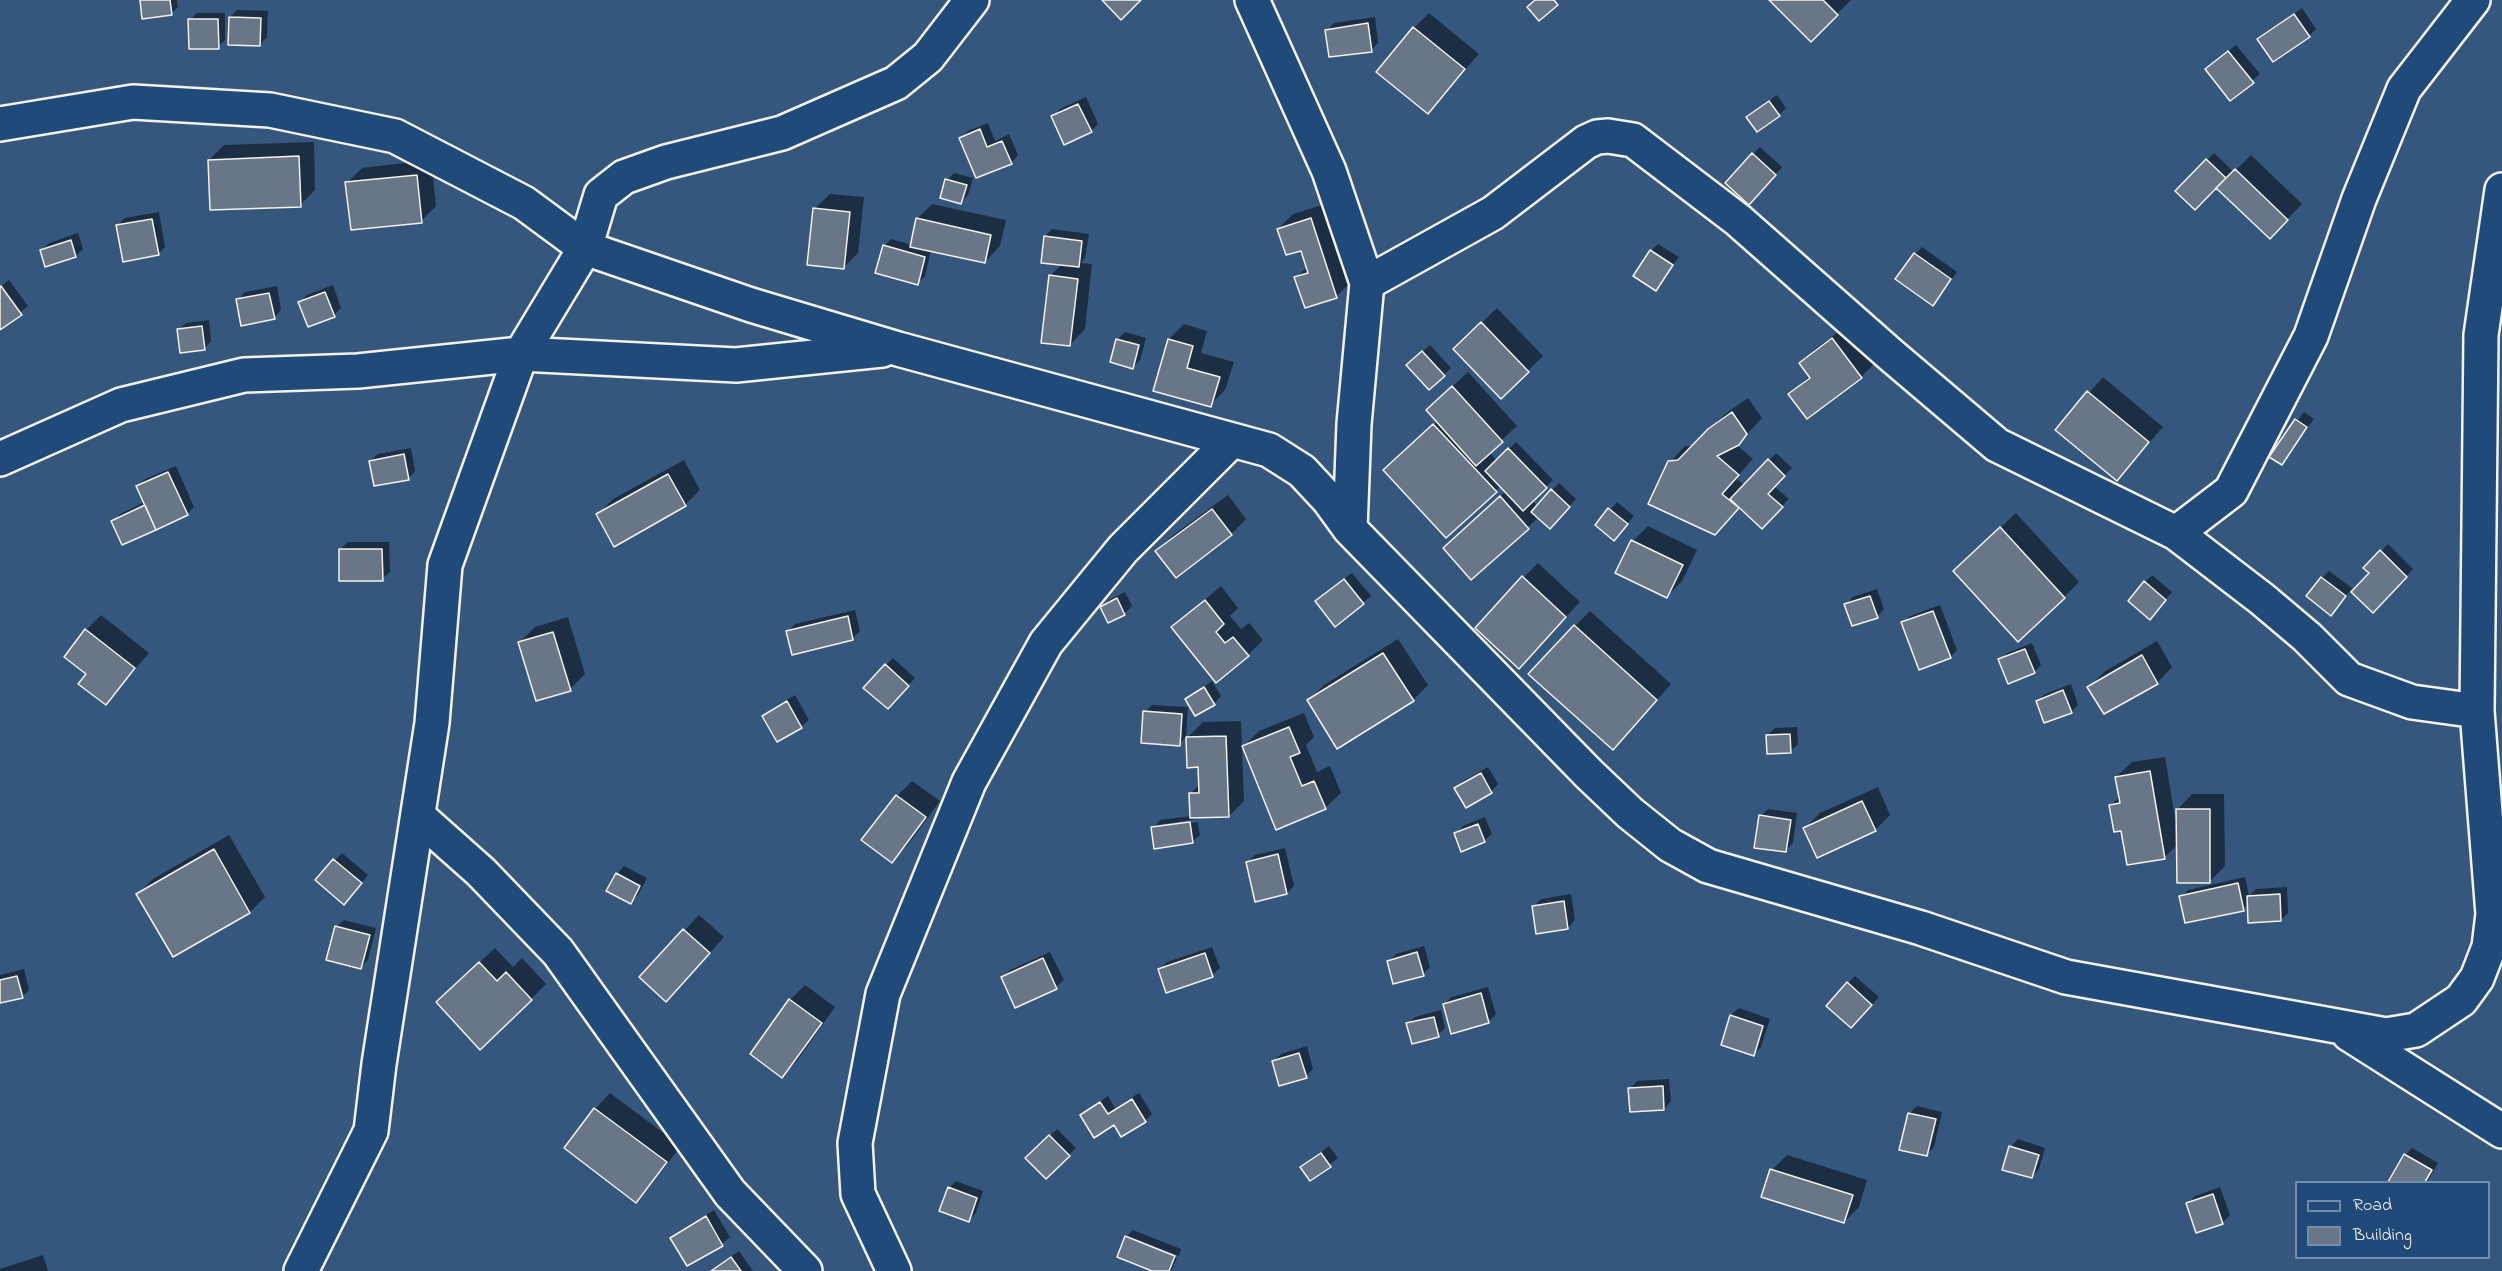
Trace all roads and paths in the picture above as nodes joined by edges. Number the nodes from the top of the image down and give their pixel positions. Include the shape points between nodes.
1 (972, 0) edge
2 (2474, 0) edge
3 (1252, 1) edge
4 (0, 124) edge
5 (2502, 190) edge
6 (585, 248) junction
7 (1367, 283) junction
8 (898, 349) junction
9 (521, 354) junction
10 (1232, 440) junction
11 (0, 459) edge
12 (1350, 530) junction
13 (2176, 532) junction
14 (2477, 711) junction
15 (418, 816) junction
16 (2498, 922) edge
17 (2340, 1028) junction
18 (2502, 1131) edge
19 (301, 1271) edge
20 (805, 1271) edge
21 (894, 1271) edge

1 - 6 street via 928,57 896,83 782,133 666,162 624,177 601,195
2 - 13 street via 2404,88 2359,199 2311,336 2231,491
3 - 7 street via 1329,171
4 - 6 street via 134,102 270,110 395,136 524,203
5 - 14 street via 2481,335
6 - 8 street via 751,305
6 - 9 street
7 - 12 street via 1354,424
7 - 13 street via 1493,213 1586,142 1608,136 1633,140 1738,220 1996,445
8 - 9 street via 736,365
8 - 10 street
9 - 11 street via 358,371 244,375 121,405
9 - 15 street via 445,565 432,723
10 - 12 street via 1269,450 1302,471
10 - 21 street via 1123,549 1046,644 969,782 883,994 855,1143 858,1194
12 - 17 street via 1630,813 1670,844 1708,866 1921,928 2066,977
13 - 14 street via 2307,637 2349,679 2412,702
14 - 16 street
15 - 19 street via 371,1131
15 - 20 street via 481,872 558,952 730,1193
16 - 17 street via 2477,978 2461,1000 2416,1030 2386,1035
17 - 18 street

